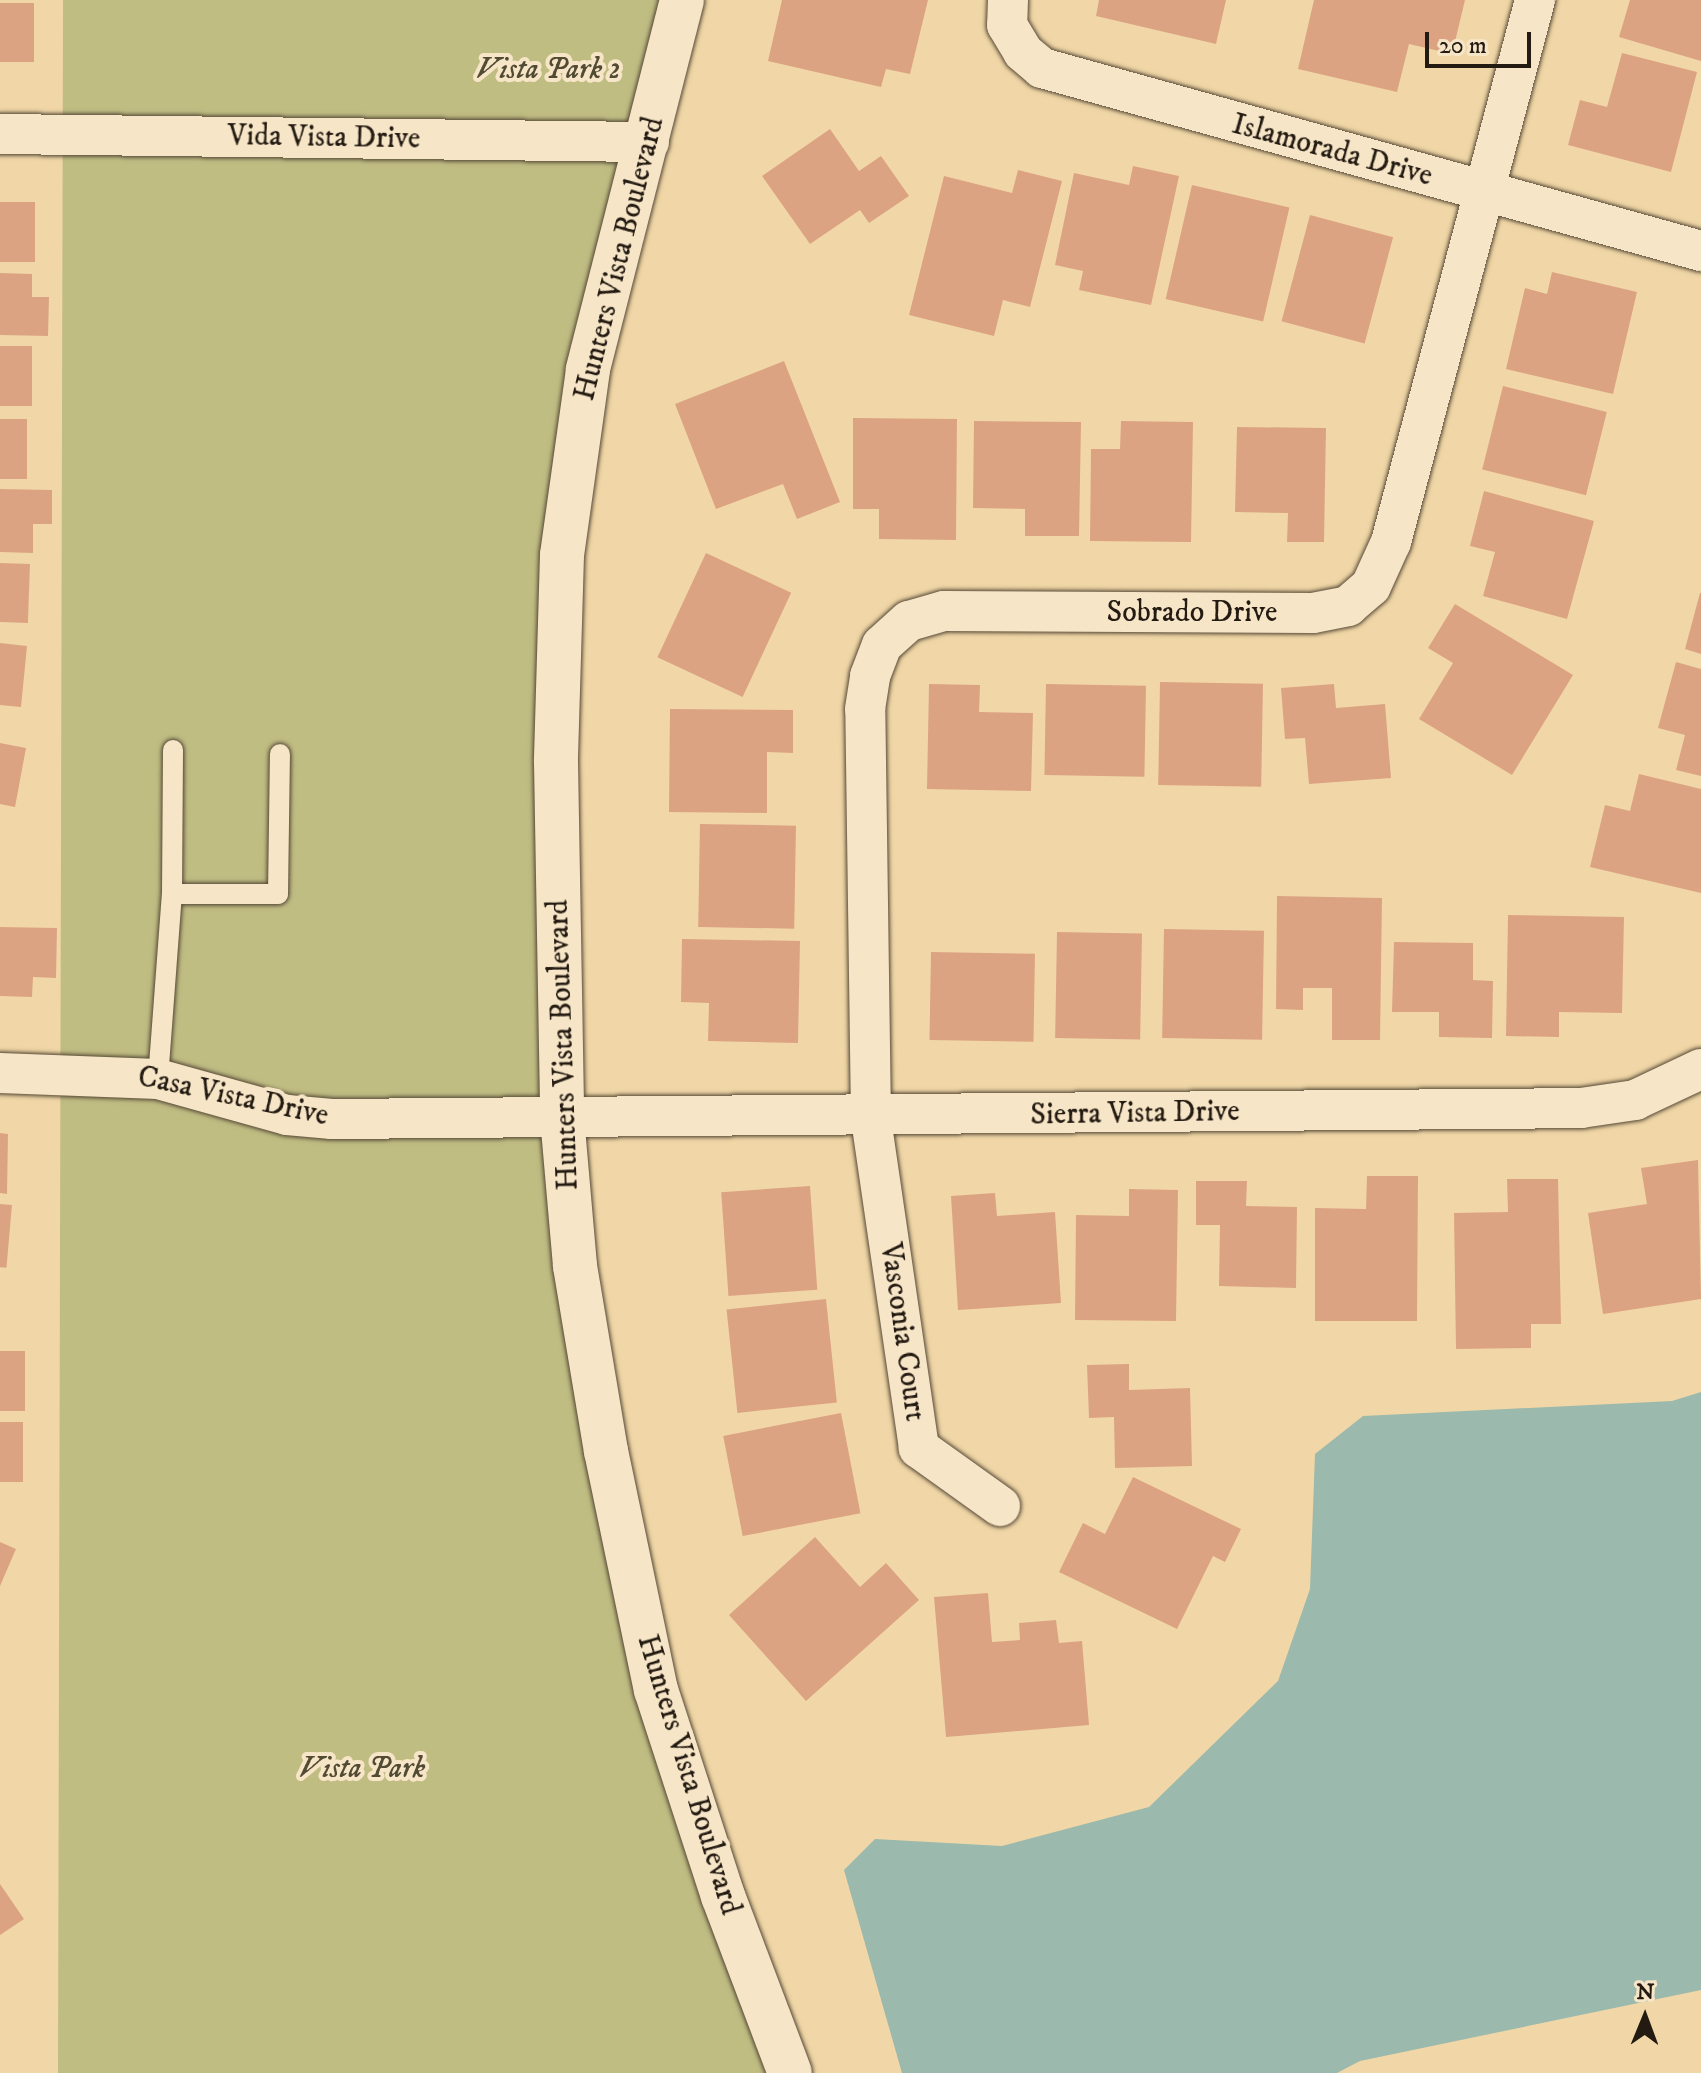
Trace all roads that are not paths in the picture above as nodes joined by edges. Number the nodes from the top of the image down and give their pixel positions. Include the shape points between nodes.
1 (682, 0) edge
2 (1008, 0) edge
3 (1535, 0) edge
4 (0, 134) edge
5 (649, 142) junction
6 (1483, 193) junction
7 (1701, 251) edge
8 (173, 750) dead end
9 (280, 754) dead end
10 (172, 894) junction
11 (1701, 1069) edge
12 (0, 1073) edge
13 (158, 1079) junction
14 (562, 1117) junction
15 (871, 1118) junction
16 (1000, 1506) dead end
17 (790, 2073) edge

1 - 5 street, Hunters Vista Boulevard
2 - 6 street, Islamorada Drive via 1007,25 1023,52 1042,68
3 - 6 street, Sobrado Drive
4 - 5 street, Vida Vista Drive
5 - 14 street, Hunters Vista Boulevard via 588,370 562,555 556,762
6 - 7 street, Islamorada Drive
6 - 15 street, Sobrado Drive via 1391,542 1371,586 1348,606 1313,613 944,611 909,621 882,645 865,709
8 - 10 lane
9 - 10 lane via 278,894
10 - 13 lane
11 - 15 street, Sierra Vista Drive via 1635,1100 1581,1108
12 - 13 street, Casa Vista Drive
13 - 14 street, Casa Vista Drive via 287,1115
14 - 15 street, Sierra Vista Drive
14 - 17 street, Hunters Vista Boulevard via 575,1266 606,1451 656,1690 723,1896
15 - 16 street, Vasconia Court via 919,1448

